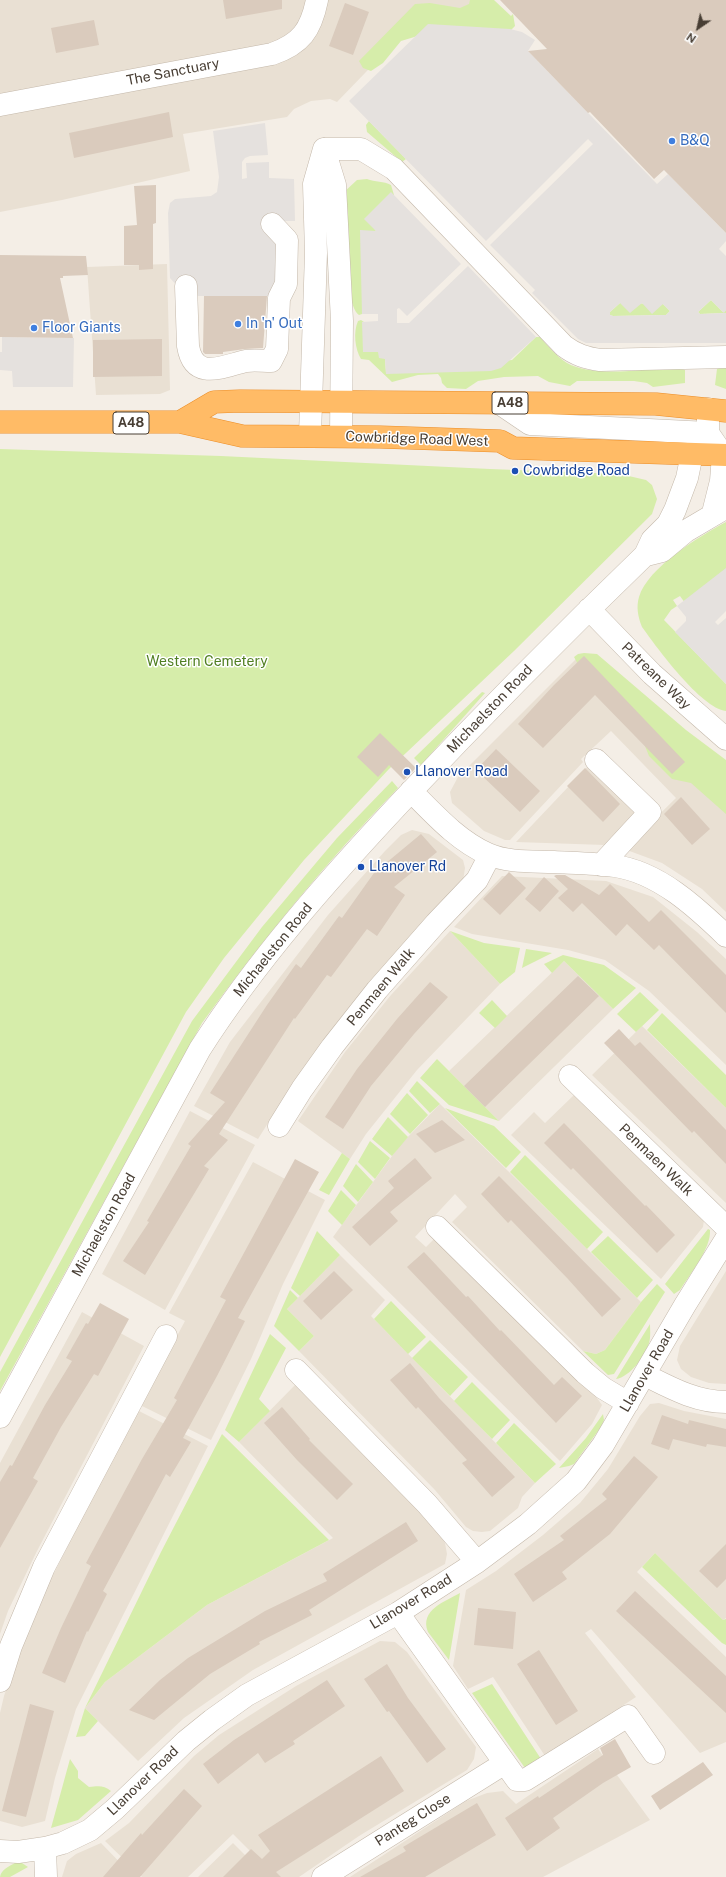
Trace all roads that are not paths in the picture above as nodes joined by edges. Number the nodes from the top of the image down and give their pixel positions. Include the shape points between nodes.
1 (317, 0) edge
2 (0, 105) edge
3 (324, 149) junction
4 (272, 224) dead end
5 (186, 286) dead end
6 (726, 357) edge
7 (311, 402) junction
8 (342, 402) junction
9 (499, 403) junction
10 (717, 410) edge
11 (0, 422) edge
12 (180, 422) junction
13 (708, 433) junction
14 (310, 435) junction
15 (341, 436) junction
16 (692, 454) junction
17 (724, 455) edge
18 (719, 510) edge
19 (645, 555) junction
20 (589, 609) junction
21 (726, 739) edge
22 (596, 760) dead end
23 (411, 791) junction
24 (490, 855) junction
25 (602, 865) junction
26 (726, 936) edge
27 (570, 1076) dead end
28 (279, 1126) dead end
29 (437, 1226) dead end
30 (726, 1227) edge
31 (726, 1239) edge
32 (166, 1336) dead end
33 (296, 1370) dead end
34 (645, 1375) junction
35 (726, 1402) edge
36 (628, 1403) junction
37 (0, 1417) edge
38 (477, 1562) junction
39 (398, 1613) junction
40 (0, 1681) edge
41 (654, 1753) dead end
42 (505, 1763) junction
43 (45, 1848) junction
44 (0, 1851) edge
45 (46, 1877) edge
46 (323, 1877) edge

1 - 2 street, The Sanctuary via 314,17 301,39 287,49 272,54
3 - 6 street via 361,149 394,169 572,352 582,357 600,360
3 - 7 street via 314,184 316,253
3 - 8 street via 335,185 342,321
4 - 5 street via 287,240 286,284 279,298 277,349 271,361 247,361 222,369 202,368 195,362 189,354 188,346
7 - 8 highway, A48
7 - 12 highway, A48 via 214,402
7 - 14 street
8 - 9 highway, A48
8 - 15 street
9 - 10 highway, A48 via 656,404
9 - 13 street via 530,424
10 - 13 street
11 - 12 highway, Cowbridge Road West / A48
12 - 14 highway, Cowbridge Road West / A48 via 242,436
13 - 16 street, Michaelston Road
13 - 17 street
14 - 15 highway, Cowbridge Road West / A48
15 - 16 highway, Cowbridge Road West / A48 via 500,441 513,448
16 - 17 highway, Cowbridge Road West / A48
16 - 19 street, Michaelston Road via 676,510 668,524 652,540
17 - 18 street, Michaelston Road
18 - 19 street, Michaelston Road via 686,530 662,551
19 - 20 street, Michaelston Road
20 - 21 street, Patreane Way via 652,674
20 - 23 street, Michaelston Road
22 - 25 street via 650,812
23 - 24 street via 453,831 472,846
23 - 37 street, Michaelston Road via 295,921 245,983 215,1026
24 - 25 street via 510,859
24 - 28 street, Penmaen Walk via 477,880 377,990 332,1047 302,1088
25 - 26 street via 616,866 647,876 671,889 700,911
27 - 30 street, Penmaen Walk
29 - 36 street via 585,1373 603,1388
31 - 34 street, Llanover Road
32 - 40 street via 44,1567 11,1646
33 - 38 street via 427,1504
34 - 35 street via 676,1391 698,1398
34 - 36 street, Llanover Road
36 - 38 street, Llanover Road via 603,1445 576,1481 528,1524
38 - 39 street, Llanover Road
39 - 42 street
39 - 43 street, Llanover Road via 247,1695 186,1741 90,1830 63,1843
41 - 42 street via 628,1716 525,1780 517,1780
42 - 46 street, Panteg Close
43 - 44 street, Llanover Road via 18,1852
43 - 45 street

